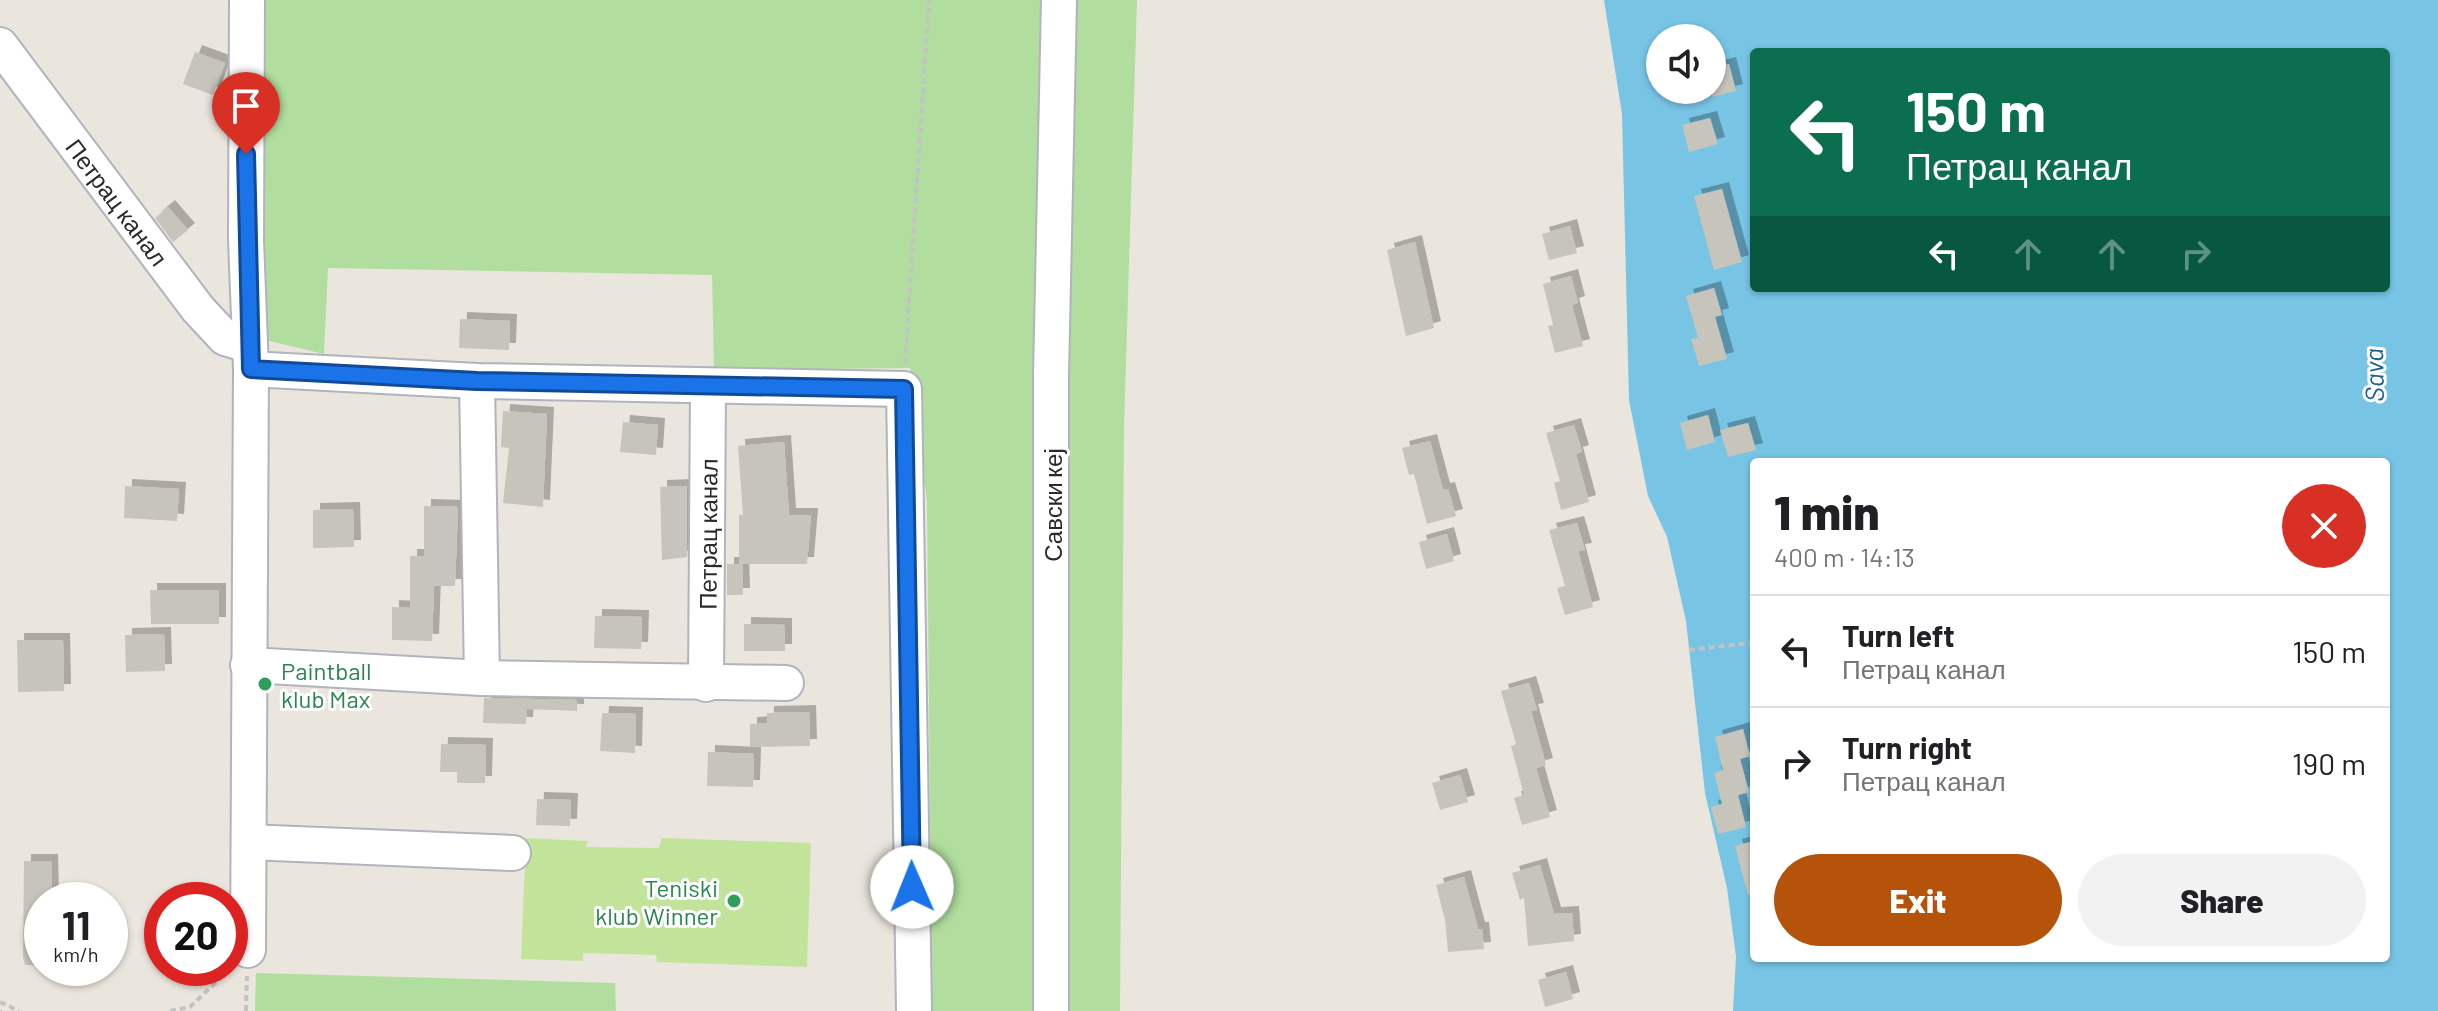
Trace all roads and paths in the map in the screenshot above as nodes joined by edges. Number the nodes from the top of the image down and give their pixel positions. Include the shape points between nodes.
1 (247, 0) edge
2 (929, 0) edge
3 (1059, 0) edge
4 (0, 45) edge
5 (249, 357) junction
6 (477, 381) junction
7 (708, 386) junction
8 (904, 389) junction
9 (1750, 643) dead end
10 (1689, 650) dead end
11 (248, 665) junction
12 (482, 678) junction
13 (786, 683) dead end
14 (706, 684) junction
15 (249, 842) junction
16 (513, 853) dead end
17 (248, 950) edge
18 (211, 986) edge
19 (247, 986) edge
20 (0, 1002) edge
21 (188, 1009) edge
22 (19, 1011) edge
23 (170, 1011) edge
24 (246, 1011) edge
25 (914, 1011) edge
26 (1051, 1011) edge

1 - 5 street
2 - 8 path
3 - 26 street, Савски кеј via 1051,376
4 - 5 street, Петрац канал via 198,309
5 - 6 street, Петрац канал
5 - 11 street
6 - 7 street, Петрац канал
6 - 12 street
7 - 8 street, Петрац канал
7 - 14 street, Петрац канал
8 - 25 street
9 - 10 path
11 - 12 street
11 - 15 street
12 - 14 street
13 - 14 street
15 - 16 street
15 - 17 street
18 - 21 path
19 - 24 path
20 - 22 path
21 - 23 path

